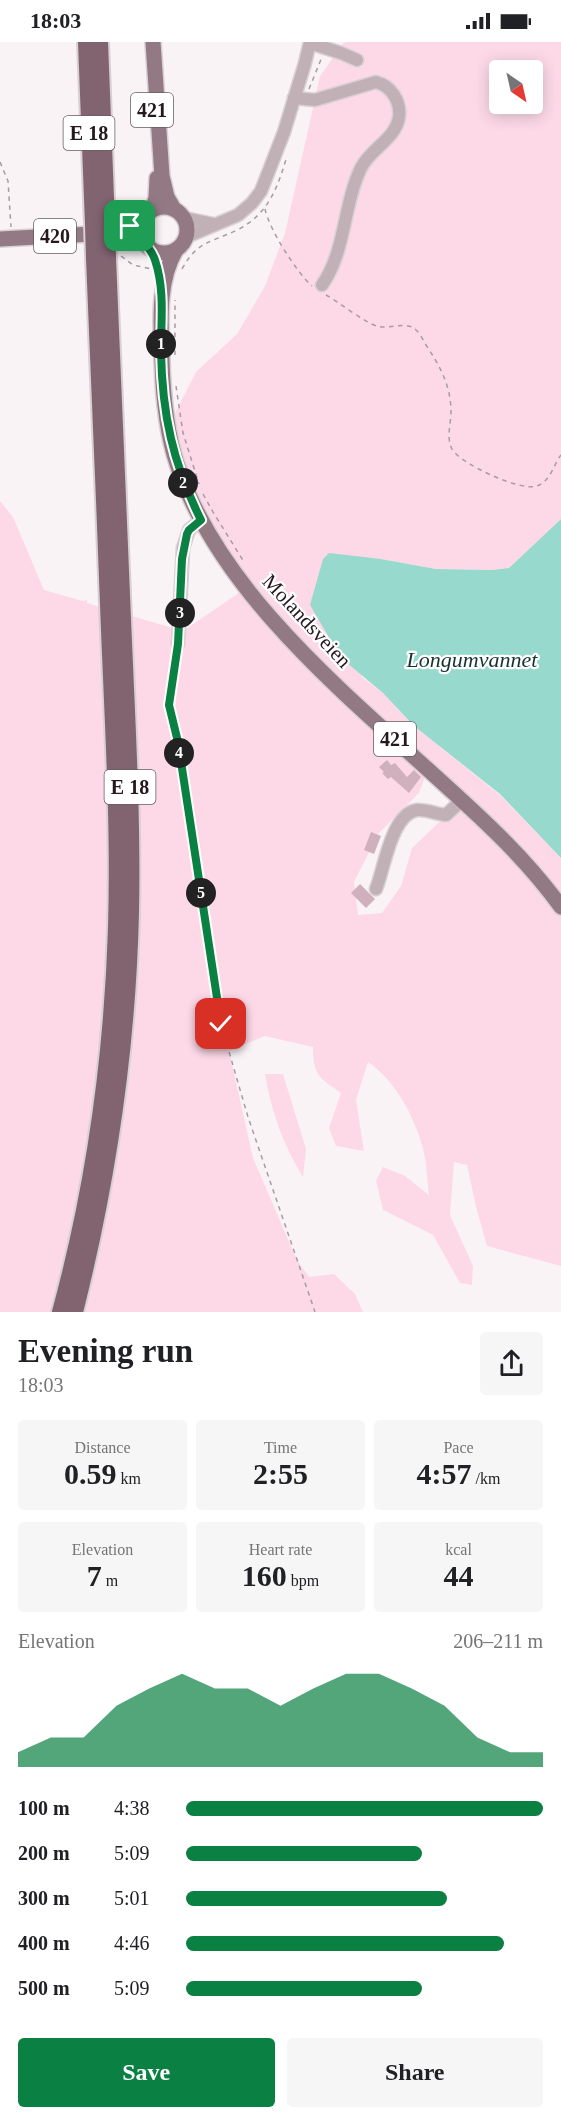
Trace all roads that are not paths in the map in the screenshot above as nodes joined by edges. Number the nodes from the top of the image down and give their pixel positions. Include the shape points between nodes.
1 (86, 42) edge
2 (100, 42) edge
3 (147, 42) edge
4 (153, 42) edge
5 (310, 43) edge
6 (357, 60) dead end
7 (294, 98) junction
8 (179, 214) junction
9 (147, 216) junction
10 (213, 224) junction
11 (103, 226) junction
12 (6, 236) edge
13 (186, 237) junction
14 (148, 246) junction
15 (176, 250) junction
16 (106, 256) junction
17 (322, 285) dead end
18 (169, 294) junction
19 (201, 520) junction
20 (178, 644) road end
21 (462, 800) junction
22 (376, 889) dead end
23 (561, 907) edge
24 (60, 1312) edge
25 (75, 1312) edge

1 - 11 highway, E 18
2 - 11 highway, E 18
3 - 9 main road, 421 via 157,177 157,193
4 - 8 main road, 421 via 162,176
5 - 6 street
5 - 7 street
7 - 10 street via 261,190 238,214
7 - 17 street via 315,100 375,82 392,92 399,110 393,131 360,170 332,268
8 - 9 main road via 160,207
8 - 10 street
8 - 13 main road, 421 via 187,229
9 - 11 main road, 420
9 - 14 main road, 421 via 141,231
10 - 13 street
11 - 12 main road, 420
11 - 14 main road, 420
11 - 16 highway, E 18, bridge
13 - 15 main road, 421
14 - 15 main road via 164,253
14 - 18 main road, Molandsveien / 421
15 - 18 main road, Molandsveien / 421
16 - 24 highway, E 18 via 116,929 100,1112
16 - 25 highway, E 18 via 130,796 131,912 115,1110 96,1222
18 - 19 main road, Molandsveien / 421 via 162,382 168,428 183,481
19 - 20 street via 189,530 183,548
19 - 21 main road, Molandsveien / 421 via 232,568 293,641
21 - 22 street via 446,815 419,810 406,816 389,842
21 - 23 main road, Molandsveien / 421 via 518,854

